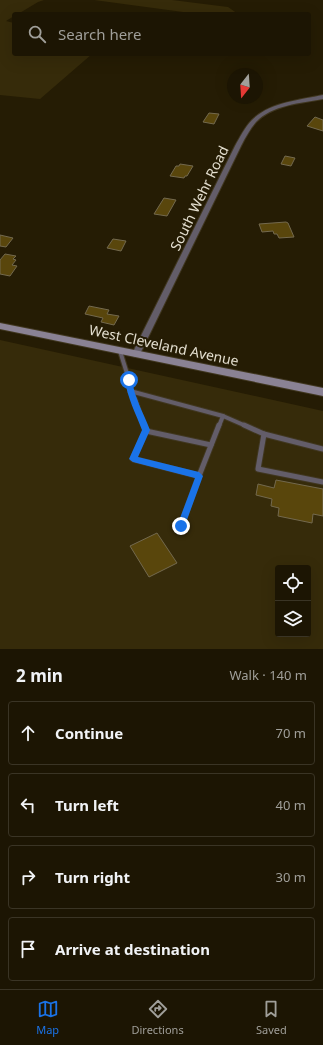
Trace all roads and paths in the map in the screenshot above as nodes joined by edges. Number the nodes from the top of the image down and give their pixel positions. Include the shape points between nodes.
1 (323, 97) edge
2 (0, 326) edge
3 (120, 351) junction
4 (136, 354) junction
5 (130, 391) junction
6 (323, 392) edge
7 (223, 416) junction
8 (146, 430) junction
9 (264, 434) junction
10 (211, 445) junction
11 (323, 449) edge
12 (199, 476) junction
13 (323, 482) edge
14 (181, 526) dead end

1 - 4 street, South Wehr Road via 275,109 254,121 232,160
2 - 3 main road, West Cleveland Avenue
3 - 4 main road, West Cleveland Avenue
3 - 5 lane
4 - 6 main road, West Cleveland Avenue
5 - 7 lane
5 - 8 lane
7 - 9 lane
7 - 10 lane
8 - 10 lane
8 - 12 lane via 133,459
9 - 11 lane
9 - 13 lane via 258,469
10 - 12 lane
12 - 14 lane

